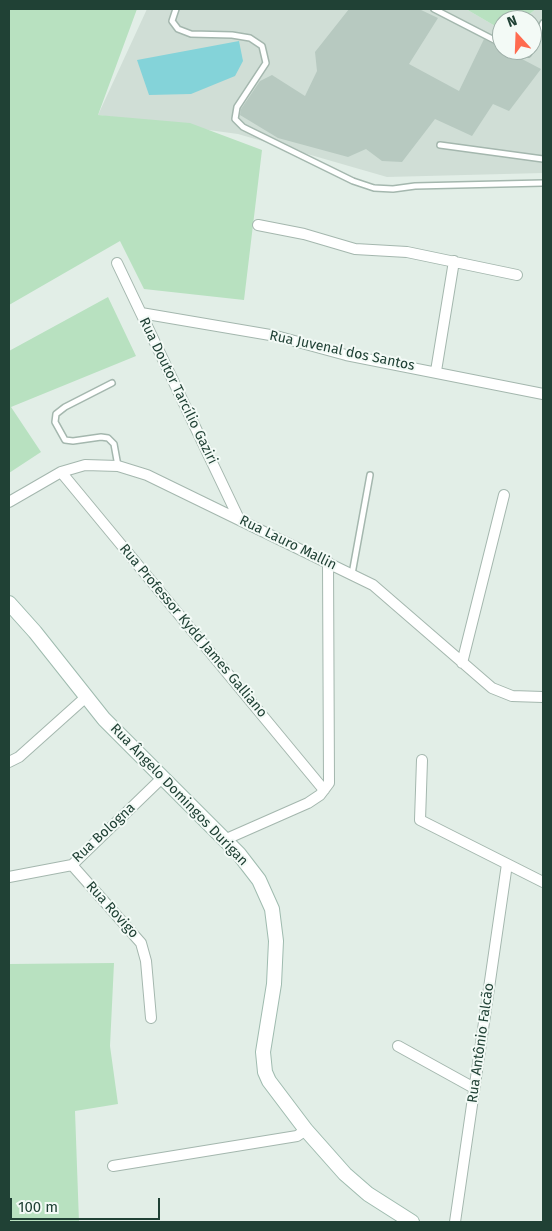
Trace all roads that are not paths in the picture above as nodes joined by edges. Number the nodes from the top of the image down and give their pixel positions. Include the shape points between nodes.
1 (176, 9) edge
2 (434, 9) edge
3 (492, 39) edge
4 (440, 146) dead end
5 (543, 159) edge
6 (543, 183) edge
7 (258, 225) dead end
8 (454, 261) junction
9 (117, 263) dead end
10 (517, 275) dead end
11 (141, 313) junction
12 (436, 371) junction
13 (112, 383) dead end
14 (543, 394) edge
15 (118, 466) junction
16 (61, 472) junction
17 (370, 475) dead end
18 (504, 495) dead end
19 (9, 502) edge
20 (239, 519) junction
21 (328, 562) junction
22 (352, 574) junction
23 (9, 603) edge
24 (462, 663) junction
25 (86, 697) junction
26 (543, 697) edge
27 (422, 760) dead end
28 (9, 762) edge
29 (162, 778) junction
30 (324, 790) junction
31 (224, 840) junction
32 (507, 864) junction
33 (72, 865) junction
34 (9, 877) edge
35 (543, 882) edge
36 (151, 1018) dead end
37 (398, 1046) dead end
38 (474, 1088) junction
39 (306, 1130) junction
40 (113, 1166) dead end
41 (412, 1222) edge
42 (455, 1222) edge

1 - 6 lane via 172,21 178,29 192,34 250,38 262,46 266,63 238,107 235,119 243,127 353,181 374,188 392,189
2 - 3 lane
4 - 5 lane
7 - 8 street via 355,249 397,251
8 - 10 street
8 - 12 street
9 - 11 street, Rua Doutor Tarcílio Gaziri
11 - 12 street, Rua Juvenal dos Santos via 276,336 346,355
11 - 20 street, Rua Doutor Tarcílio Gaziri
12 - 14 street, Rua Juvenal dos Santos
13 - 15 lane via 65,407 56,414 55,422 64,440 108,438 114,444
15 - 16 street, Rua Lauro Mallin via 85,465
15 - 20 street, Rua Lauro Mallin via 164,482
16 - 19 street, Rua Lauro Mallin
16 - 30 street, Rua Professor Kydd James Galliano
17 - 22 lane
18 - 24 street
20 - 21 street, Rua Lauro Mallin
21 - 22 street, Rua Lauro Mallin
21 - 30 street via 330,776
22 - 24 street, Rua Lauro Mallin via 380,590
23 - 25 street, Rua Ângelo Domingos Durigan via 36,632
24 - 26 street, Rua Lauro Mallin via 502,693
25 - 28 street via 19,757
25 - 29 street, Rua Ângelo Domingos Durigan
27 - 32 street via 420,820
29 - 31 street, Rua Ângelo Domingos Durigan
29 - 33 street, Rua Bologna
30 - 31 street via 308,803
31 - 39 street, Rua Ângelo Domingos Durigan via 259,880 272,909 276,961 264,1063 275,1092
32 - 35 street
32 - 38 street, Rua Antônio Falcão
33 - 34 street, Rua Bologna
33 - 36 street, Rua Rovigo via 141,943 146,961
37 - 38 street
38 - 42 street, Rua Antônio Falcão
39 - 40 street via 297,1136
39 - 41 street, Rua Ângelo Domingos Durigan via 356,1184

